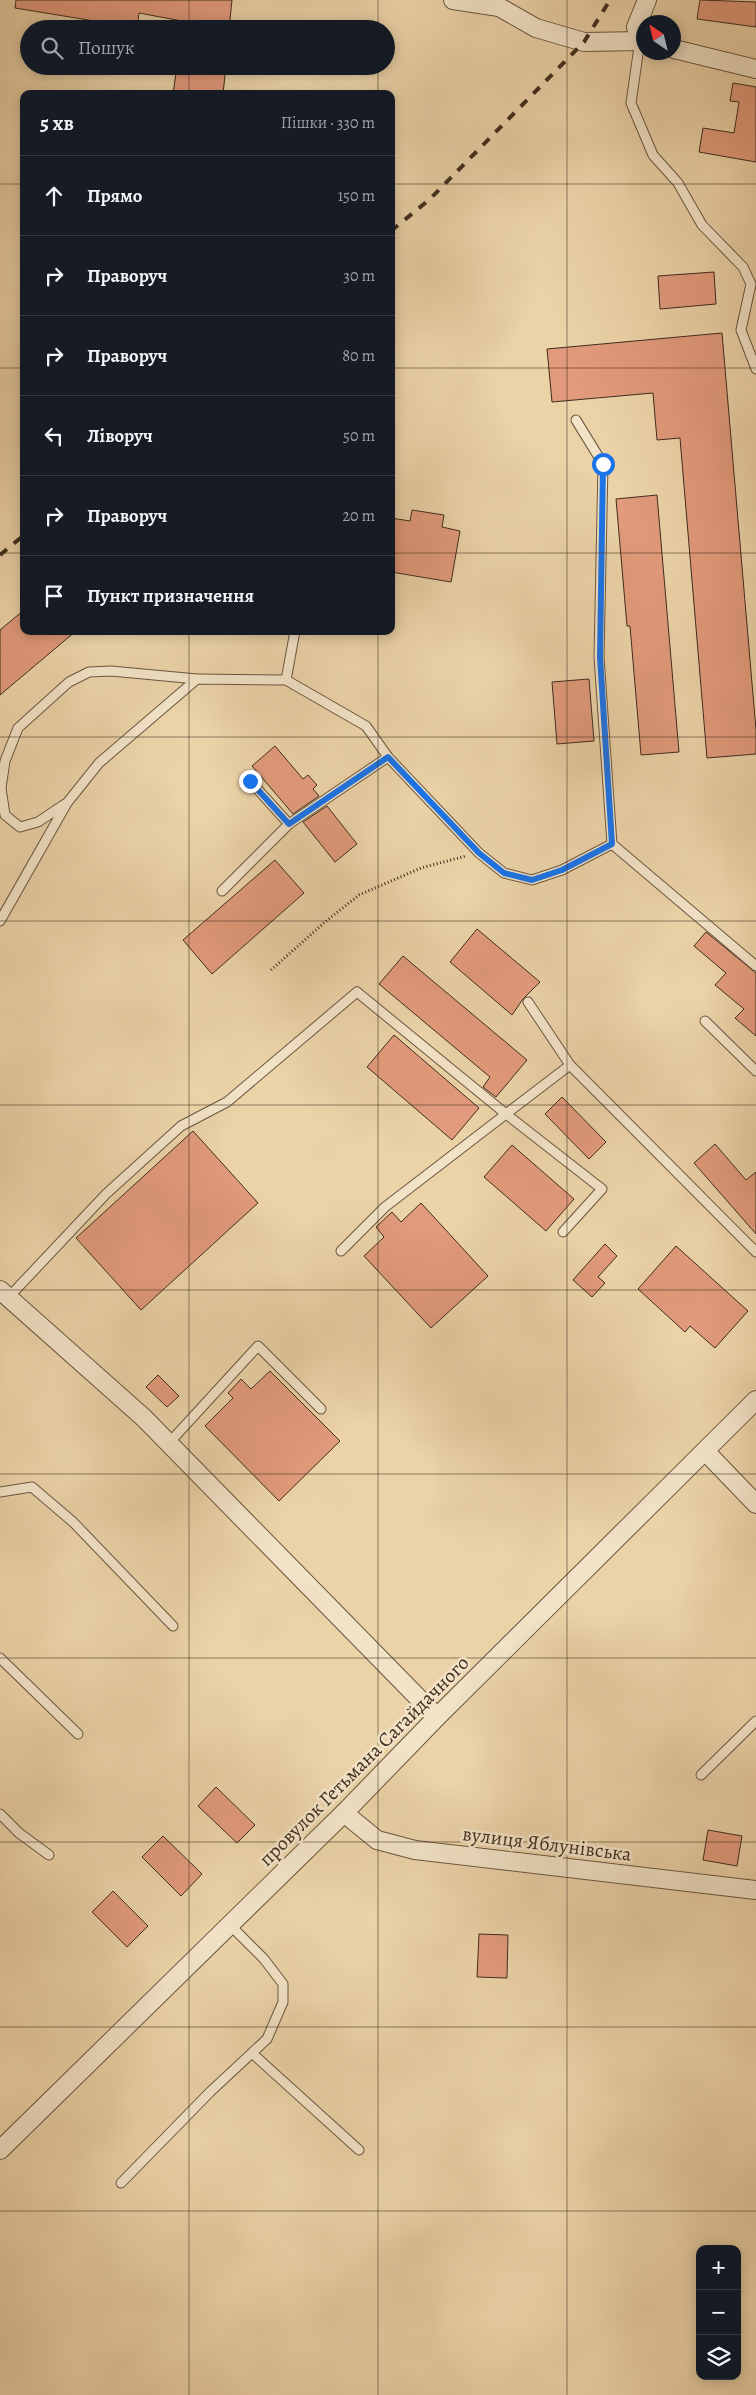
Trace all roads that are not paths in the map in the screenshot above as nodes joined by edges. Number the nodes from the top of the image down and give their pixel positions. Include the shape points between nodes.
1 (453, 0) edge
2 (647, 0) edge
3 (500, 3) edge
4 (641, 15) edge
5 (636, 40) edge
6 (681, 51) edge
7 (639, 60) edge
8 (756, 69) edge
9 (756, 369) edge
10 (576, 420) dead end
11 (294, 635) edge
12 (197, 679) junction
13 (286, 680) junction
14 (388, 757) junction
15 (250, 781) dead end
16 (67, 803) junction
17 (289, 824) junction
18 (612, 844) junction
19 (222, 891) dead end
20 (0, 921) edge
21 (756, 966) edge
22 (528, 1002) dead end
23 (705, 1021) dead end
24 (570, 1065) junction
25 (756, 1071) edge
26 (506, 1114) junction
27 (563, 1232) dead end
28 (341, 1251) dead end
29 (756, 1252) edge
30 (4, 1294) edge
31 (756, 1400) edge
32 (321, 1409) dead end
33 (169, 1443) junction
34 (705, 1451) junction
35 (0, 1492) edge
36 (756, 1504) edge
37 (173, 1626) dead end
38 (0, 1658) edge
39 (437, 1717) junction
40 (756, 1722) edge
41 (78, 1734) dead end
42 (701, 1775) dead end
43 (344, 1813) junction
44 (0, 1814) edge
45 (49, 1855) dead end
46 (756, 1890) edge
47 (229, 1924) junction
48 (252, 2053) junction
49 (0, 2150) edge
50 (359, 2150) dead end
51 (121, 2183) dead end

1 - 3 street
2 - 4 street
3 - 5 street via 536,28 584,42
6 - 8 street
7 - 9 lane via 631,104 653,155 678,183 702,226 743,267 751,284 742,330
10 - 18 lane via 603,464 600,657
11 - 13 lane
12 - 13 lane
12 - 16 lane via 99,763
12 - 16 lane via 89,672 69,682 18,728 5,761 1,788 5,815 20,828 38,822
13 - 14 lane via 366,726
14 - 17 lane
14 - 18 lane via 479,853 504,873 532,880 562,870
15 - 17 lane
16 - 20 lane
17 - 19 lane
18 - 21 lane
22 - 24 lane
23 - 25 lane
24 - 26 lane
24 - 29 lane
26 - 27 lane via 602,1189
26 - 28 lane via 384,1207
26 - 30 lane via 357,992 227,1102 181,1126
30 - 33 street
31 - 34 street, провулок Гетьмана Сагайдачного
32 - 33 lane via 258,1346
33 - 39 street
34 - 36 street
34 - 39 street, провулок Гетьмана Сагайдачного
35 - 37 lane via 32,1487 72,1522
38 - 41 lane
39 - 43 street, провулок Гетьмана Сагайдачного
40 - 42 lane
43 - 46 street, вулиця Яблунівська via 377,1840 415,1850
43 - 47 street, провулок Гетьмана Сагайдачного
44 - 45 lane
47 - 48 lane via 264,1959 283,1984 283,2002 267,2039
47 - 49 street, провулок Гетьмана Сагайдачного
48 - 50 lane
48 - 51 lane

